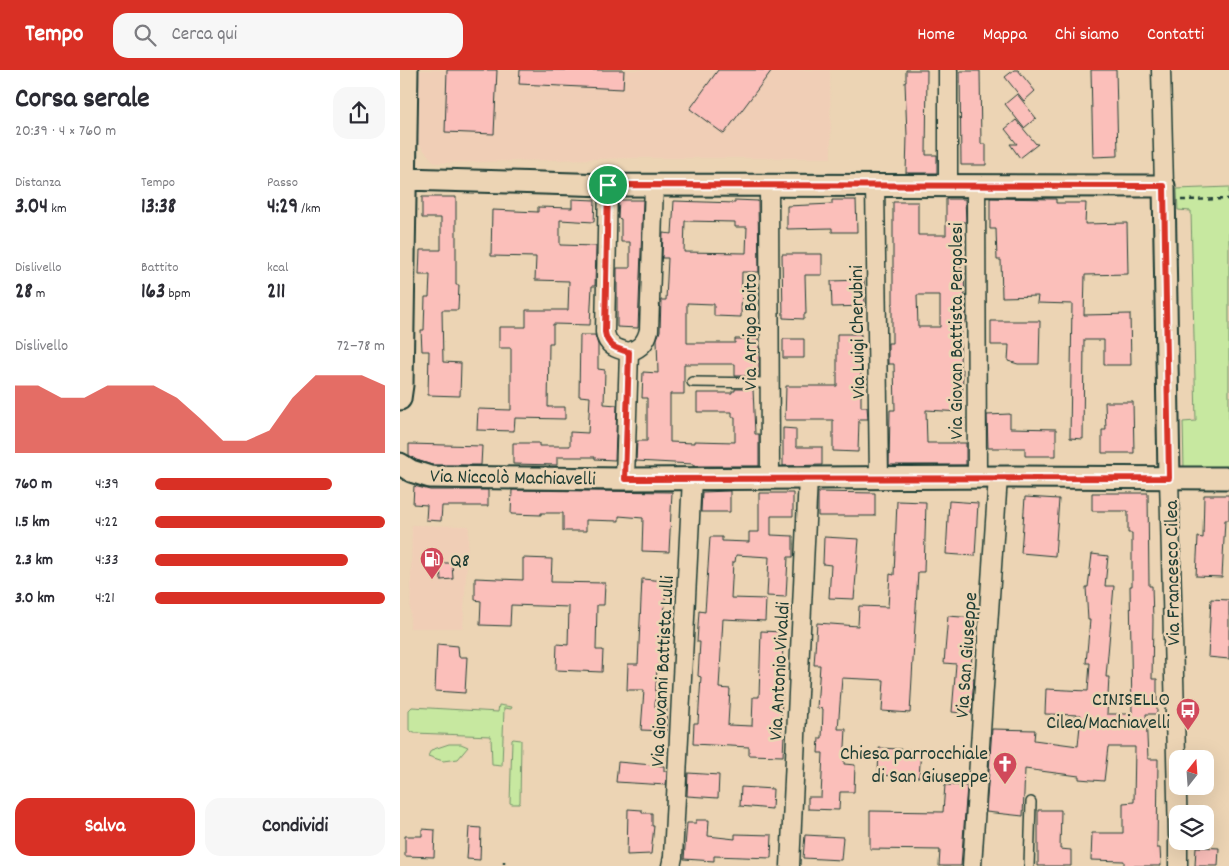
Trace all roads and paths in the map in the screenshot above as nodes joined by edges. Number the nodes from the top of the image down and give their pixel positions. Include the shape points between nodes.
1 (406, 70) edge
2 (948, 70) edge
3 (1161, 70) edge
4 (405, 179) junction
5 (608, 185) junction
6 (654, 185) junction
7 (769, 185) junction
8 (875, 185) junction
9 (976, 185) junction
10 (948, 186) junction
11 (1164, 193) junction
12 (1229, 199) edge
13 (629, 352) junction
14 (692, 382) dead end
15 (770, 383) junction
16 (400, 399) edge
17 (400, 464) edge
18 (977, 477) junction
19 (998, 477) junction
20 (692, 478) junction
21 (770, 478) junction
22 (808, 478) junction
23 (879, 478) junction
24 (1169, 478) junction
25 (1229, 478) edge
26 (625, 479) junction
27 (1031, 802) dead end
28 (1177, 805) edge
29 (1178, 850) edge
30 (671, 866) edge
31 (790, 866) edge
32 (972, 866) edge
33 (1029, 866) edge
34 (1178, 866) edge

1 - 4 street
2 - 10 street
3 - 11 street, Via Francesco Cilea
4 - 5 street
4 - 16 street
5 - 6 street
5 - 13 street via 605,332 613,347
6 - 7 street
6 - 13 street via 649,330 645,342
7 - 8 street
7 - 15 street, Via Arrigo Boito
8 - 10 street
8 - 23 street, Via Luigi Cherubini
9 - 10 street
9 - 11 street
9 - 18 street, Via Giovan Battista Pergolesi
11 - 12 path
11 - 24 street, Via Francesco Cilea
13 - 26 street
14 - 15 lane
15 - 21 street, Via Arrigo Boito
17 - 26 street, Via Niccolò Machiavelli via 430,477
18 - 19 street, Via Niccolò Machiavelli
18 - 23 street, Via Niccolò Machiavelli
19 - 24 street, Via Niccolò Machiavelli
19 - 32 street, Via San Giuseppe
20 - 21 street, Via Niccolò Machiavelli
20 - 26 street, Via Niccolò Machiavelli
20 - 30 street, Via Giovanni Battista Lulli
21 - 22 street, Via Niccolò Machiavelli
22 - 23 street, Via Niccolò Machiavelli
22 - 31 street, Via Antonio Vivaldi
24 - 25 street, Via Niccolò Machiavelli
24 - 28 street, Via Francesco Cilea
27 - 33 lane
29 - 34 street

